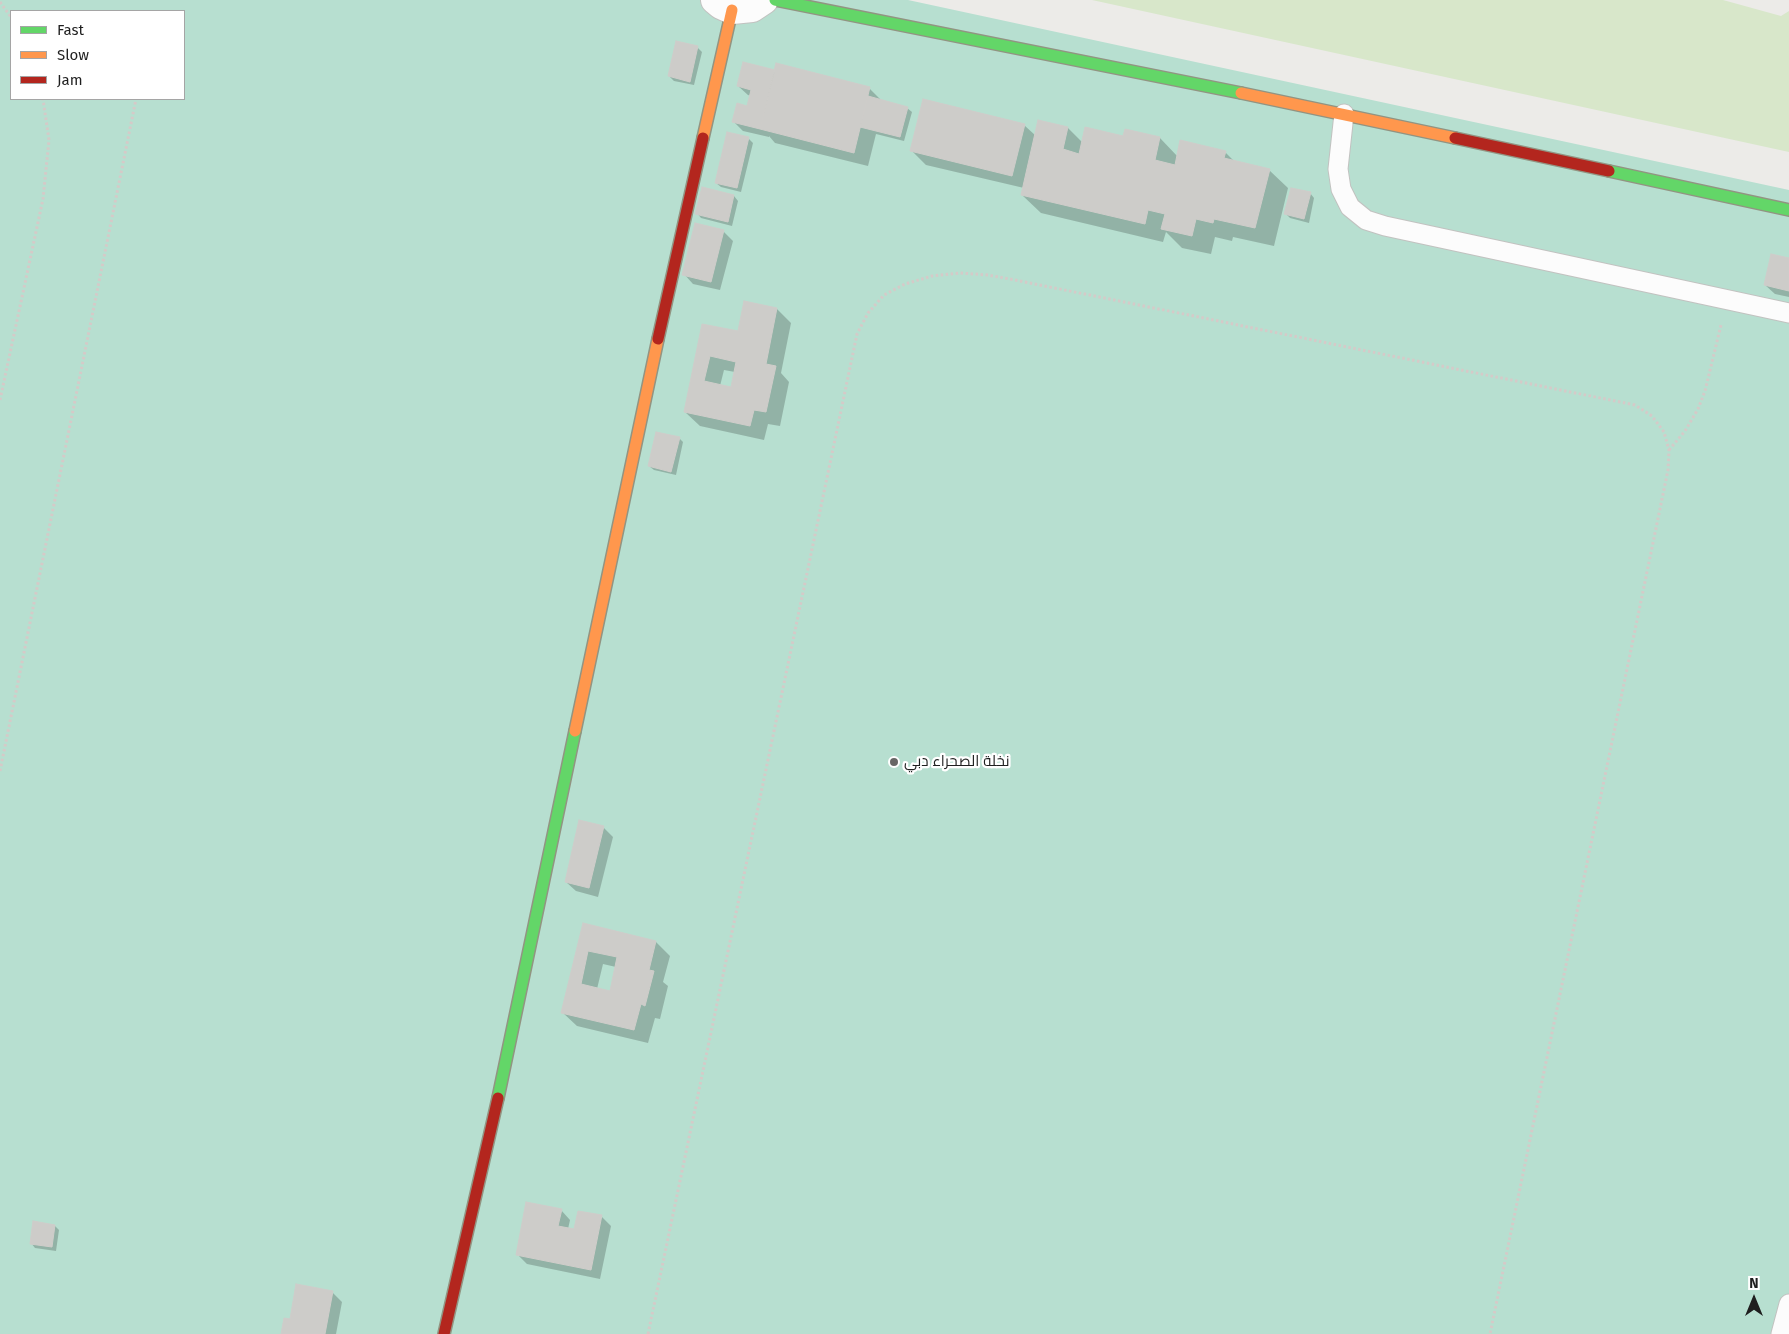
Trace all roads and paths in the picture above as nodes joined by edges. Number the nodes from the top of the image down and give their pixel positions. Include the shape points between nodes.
1 (764, 0) edge
2 (775, 0) edge
3 (0, 2) edge
4 (724, 5) edge
5 (10, 16) edge
6 (43, 100) edge
7 (136, 100) edge
8 (1344, 114) junction
9 (1789, 210) edge
10 (1727, 300) junction
11 (1789, 313) edge
12 (0, 400) edge
13 (1669, 450) junction
14 (0, 771) edge
15 (1789, 1304) edge
16 (444, 1334) edge
17 (648, 1334) edge
18 (1490, 1334) edge
19 (1782, 1334) edge

1 - 4 street via 752,8
2 - 8 street
3 - 5 path
4 - 16 street via 510,1044
6 - 12 path via 49,140 43,199
7 - 14 path
8 - 9 street
8 - 10 lane via 1338,169 1341,189 1350,207 1366,220
10 - 11 lane
10 - 13 path via 1705,391 1686,431
13 - 17 path via 1664,432 1652,416 1635,405 1015,280 960,273 932,276 884,295 868,313 857,334 851,357
13 - 18 path via 1668,470
15 - 19 lane

